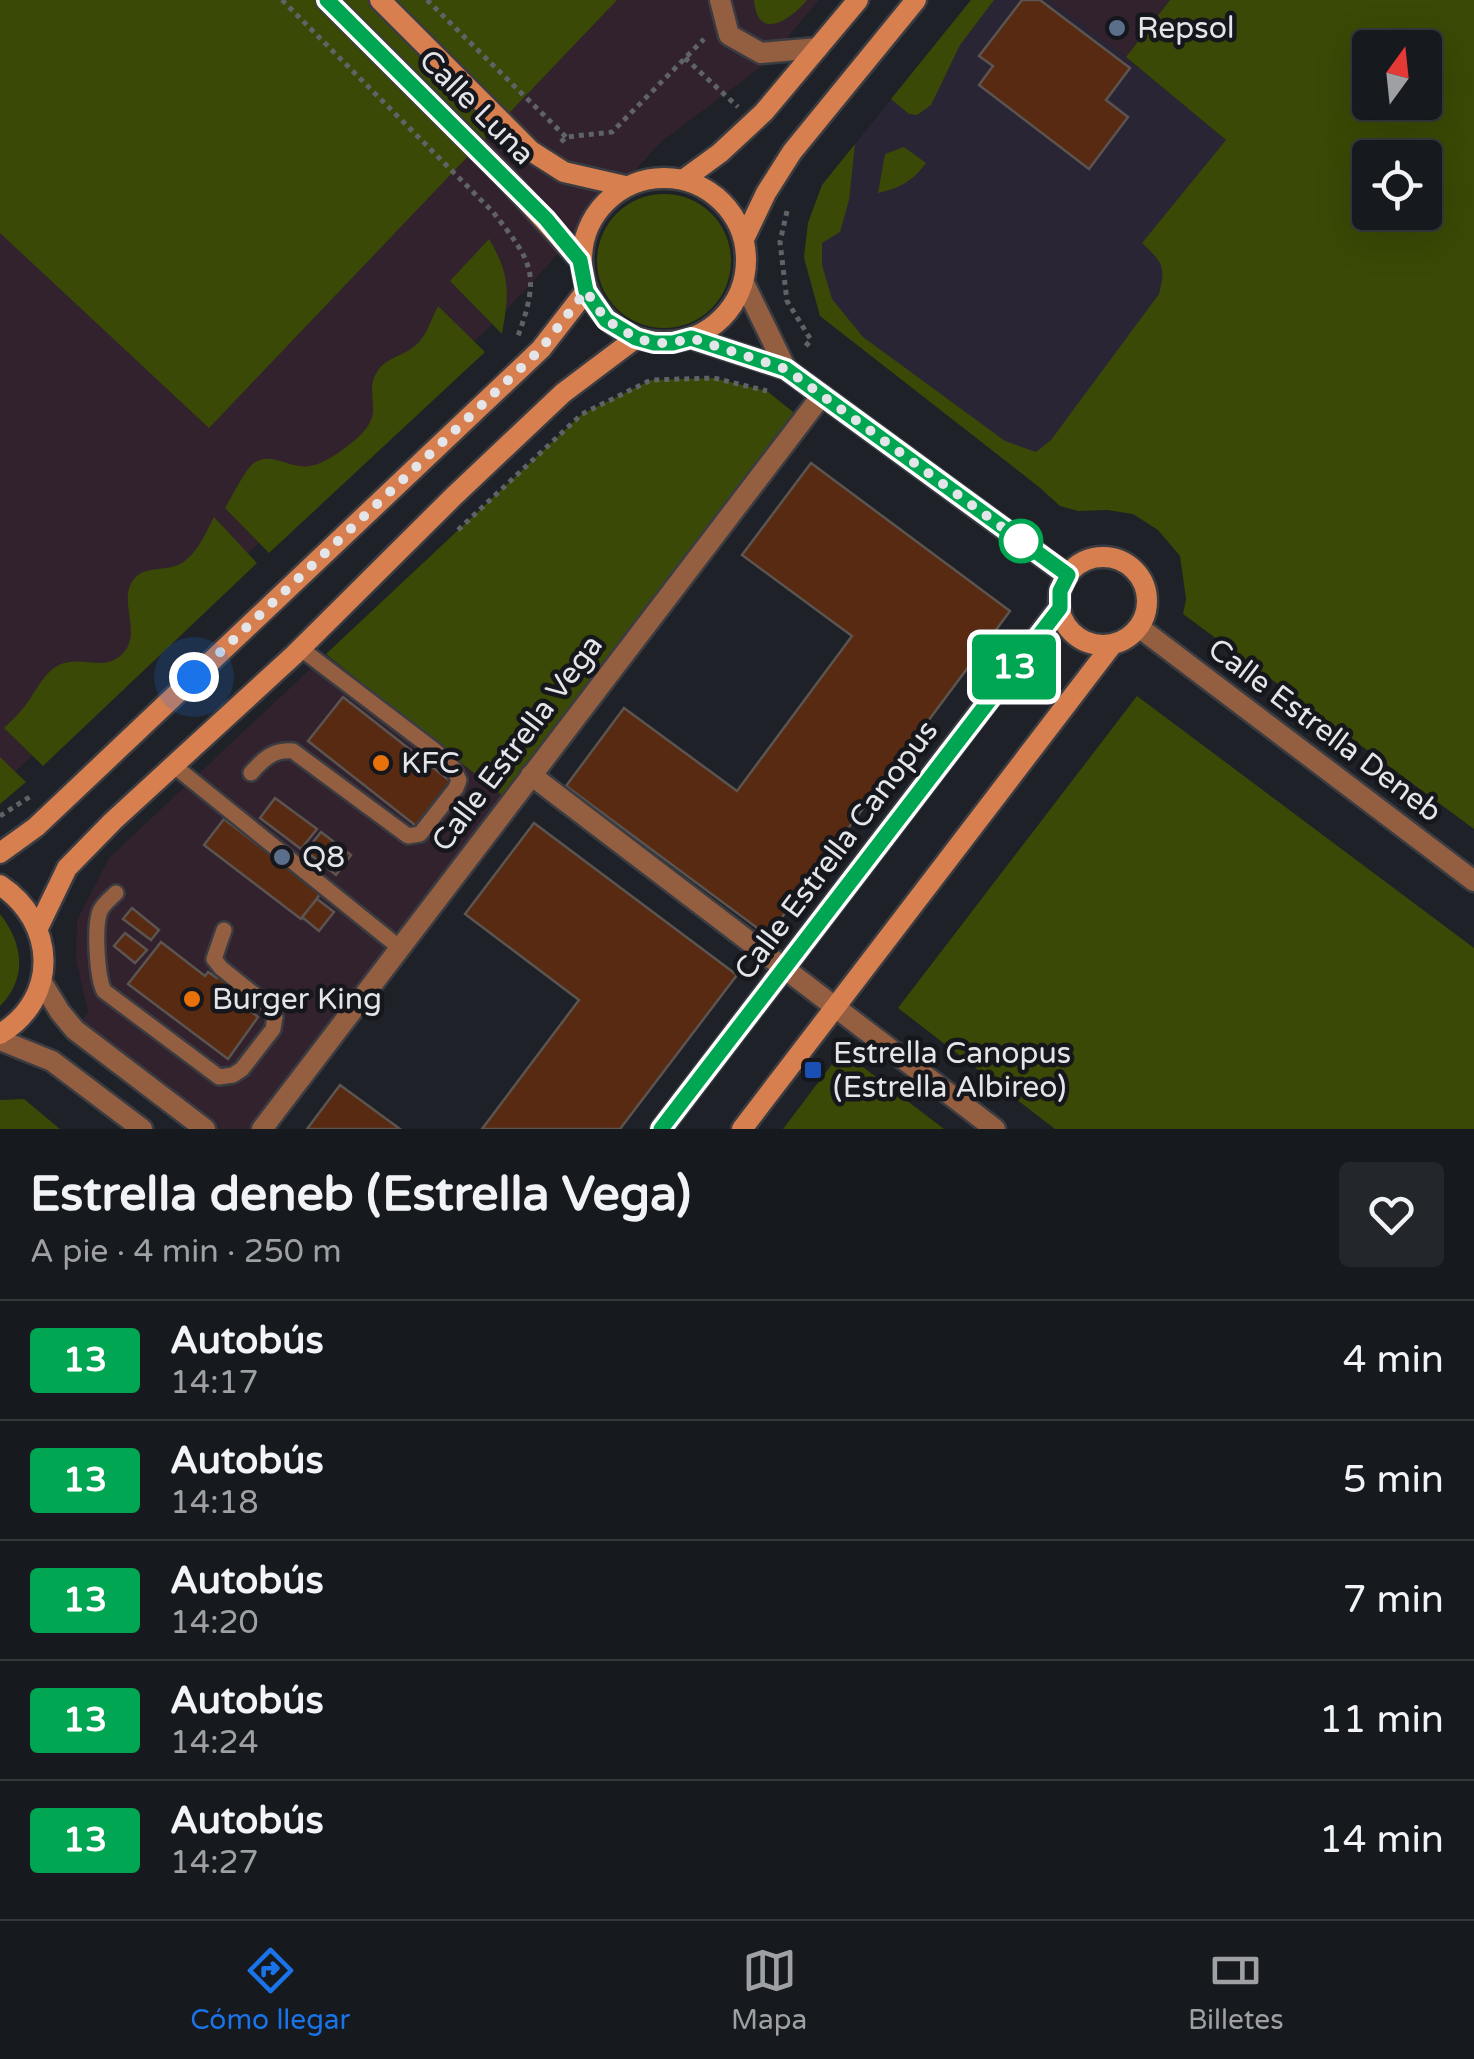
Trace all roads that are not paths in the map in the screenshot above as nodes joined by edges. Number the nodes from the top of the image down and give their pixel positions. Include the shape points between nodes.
1 (327, 0) edge
2 (380, 0) edge
3 (858, 0) edge
4 (916, 0) edge
5 (723, 9) edge
6 (818, 48) junction
7 (683, 180) junction
8 (625, 186) junction
9 (744, 239) junction
10 (580, 260) junction
11 (744, 282) junction
12 (586, 291) junction
13 (636, 338) junction
14 (691, 338) junction
15 (786, 369) junction
16 (822, 396) junction
17 (1068, 575) junction
18 (1060, 608) junction
19 (1140, 628) junction
20 (1112, 645) junction
21 (300, 648) junction
22 (173, 765) junction
23 (251, 773) dead end
24 (531, 774) junction
25 (0, 853) edge
26 (1474, 881) edge
27 (0, 885) edge
28 (116, 893) dead end
29 (38, 928) junction
30 (224, 930) dead end
31 (400, 948) junction
32 (785, 967) junction
33 (41, 981) junction
34 (836, 1006) junction
35 (0, 1037) edge
36 (142, 1129) edge
37 (205, 1129) edge
38 (262, 1129) edge
39 (661, 1129) edge
40 (742, 1129) edge
41 (995, 1129) edge

1 - 10 street, Calle Luna
2 - 8 street, Calle Luna via 530,151 564,172
3 - 6 street
4 - 9 street via 799,142
5 - 6 street via 729,35 760,52
6 - 7 street via 764,112
7 - 8 street via 653,178
7 - 9 street via 732,212
8 - 10 street via 586,230
9 - 11 street
10 - 12 street
11 - 14 street via 724,316
11 - 15 street
12 - 13 street via 606,320
12 - 25 street via 541,349 36,828
13 - 14 street
13 - 21 street via 563,393
14 - 15 street
15 - 16 street
16 - 17 street
16 - 24 street, Calle Estrella Vega
17 - 18 street
17 - 19 street via 1102,557 1137,572 1148,609
18 - 20 street via 1078,638
18 - 32 street, Calle Estrella Canopus
19 - 20 street
19 - 26 street, Calle Estrella Deneb
20 - 34 street
21 - 22 street
21 - 23 lane via 434,750 453,768 456,788 420,834 408,836 293,751 263,759
22 - 29 street via 67,868
22 - 31 lane
24 - 31 street, Calle Estrella Vega
24 - 32 street
27 - 29 street via 22,902
28 - 30 lane via 98,918 104,991 220,1077 242,1069 274,1028 275,1017 214,959
29 - 33 street
31 - 38 street, Calle Estrella Vega
32 - 34 street
32 - 39 street, Calle Estrella Canopus
33 - 35 street via 29,1008
33 - 37 street via 74,1030
34 - 40 street
34 - 41 street
35 - 36 street via 52,1061

